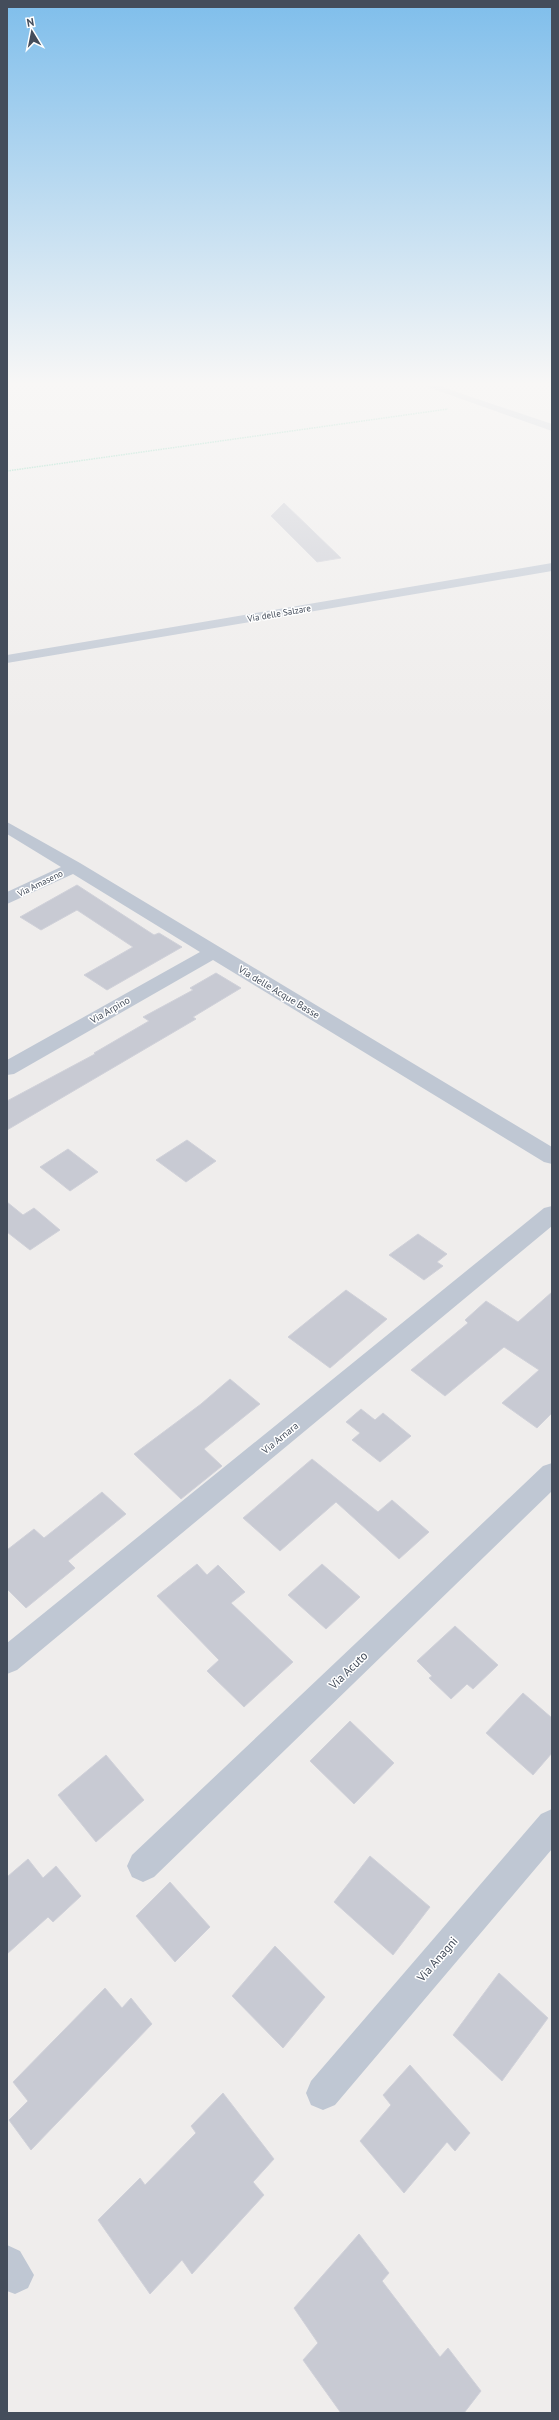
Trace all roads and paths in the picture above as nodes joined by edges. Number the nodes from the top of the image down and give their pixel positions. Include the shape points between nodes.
1 (552, 567) edge
2 (7, 659) edge
3 (7, 826) edge
4 (74, 867) junction
5 (7, 899) edge
6 (213, 952) junction
7 (7, 1069) edge
8 (552, 1157) edge
9 (552, 1214) edge
10 (552, 1474) edge
11 (7, 1662) edge
12 (552, 1825) edge
13 (143, 1866) dead end
14 (323, 2093) dead end

1 - 2 street, Via delle Salzare
3 - 4 street, Via delle Acque Basse
4 - 5 street, Via Amaseno
4 - 6 street, Via delle Acque Basse
6 - 7 street, Via Arpino
6 - 8 street, Via delle Acque Basse
9 - 11 street, Via Arnara
10 - 13 street, Via Acuto
12 - 14 street, Via Anagni

